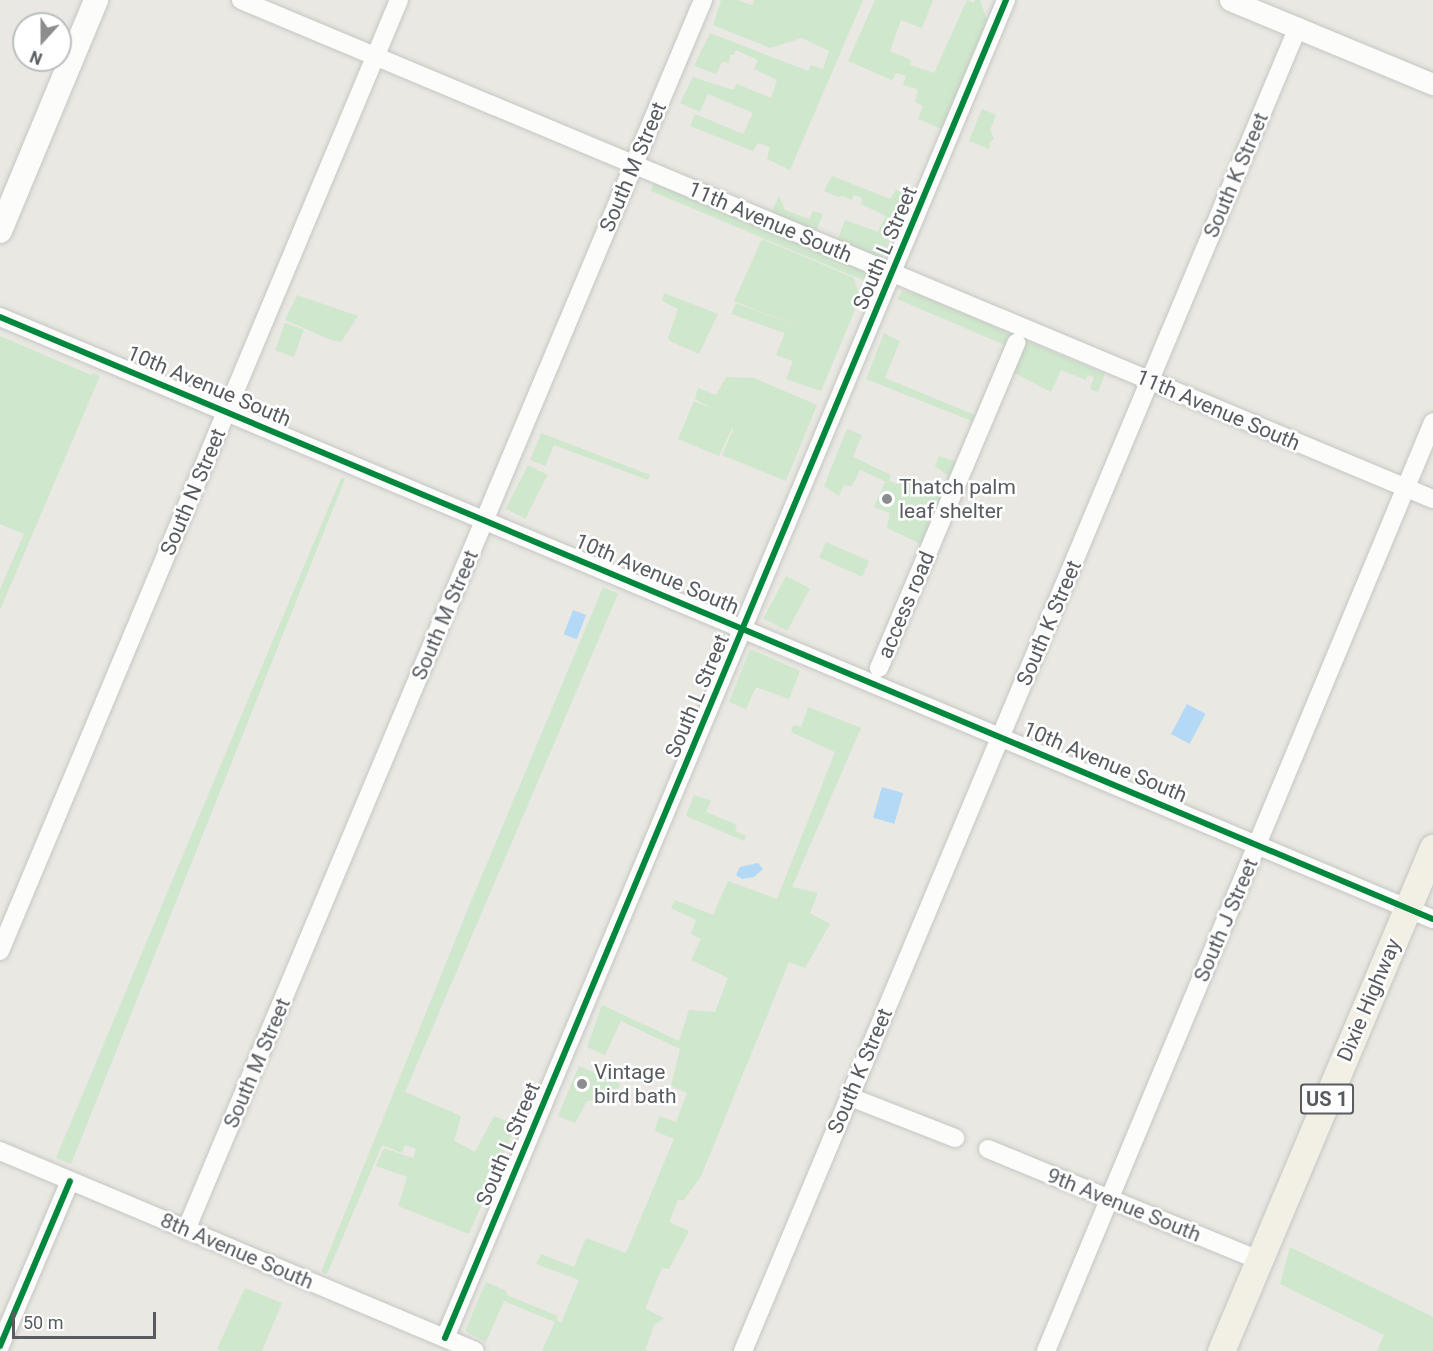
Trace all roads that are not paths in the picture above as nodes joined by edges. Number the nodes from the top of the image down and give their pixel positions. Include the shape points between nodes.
1 (96, 0) edge
2 (241, 0) edge
3 (399, 0) edge
4 (703, 0) edge
5 (1006, 0) edge
6 (1230, 0) edge
7 (1298, 27) junction
8 (376, 57) junction
9 (1433, 84) edge
10 (634, 165) junction
11 (0, 231) edge
12 (892, 273) junction
13 (0, 317) edge
14 (1016, 343) dead end
15 (1150, 382) junction
16 (227, 411) junction
17 (1433, 422) edge
18 (1405, 488) junction
19 (1433, 499) edge
20 (485, 520) junction
21 (743, 628) junction
22 (879, 668) dead end
23 (1001, 736) junction
24 (1257, 844) junction
25 (1433, 848) edge
26 (1407, 909) junction
27 (1433, 919) edge
28 (0, 951) edge
29 (850, 1096) junction
30 (955, 1138) dead end
31 (988, 1149) dead end
32 (0, 1151) edge
33 (69, 1180) junction
34 (1109, 1199) junction
35 (186, 1230) junction
36 (1259, 1260) junction
37 (445, 1338) junction
38 (0, 1346) edge
39 (475, 1351) edge
40 (743, 1351) edge
41 (1046, 1351) edge
42 (1221, 1351) edge

1 - 11 main road
2 - 8 street, 11th Avenue South
3 - 8 street, South N Street
4 - 10 street, South M Street
5 - 12 street, South L Street
6 - 7 street
7 - 9 street
7 - 15 street, South K Street
8 - 10 street, 11th Avenue South
8 - 16 street, South N Street
10 - 12 street, 11th Avenue South
10 - 20 street, South M Street
12 - 15 street, 11th Avenue South
12 - 21 street, South L Street
13 - 16 street, 10th Avenue South
14 - 22 street, access road
15 - 18 street, 11th Avenue South
15 - 23 street, South K Street
16 - 20 street, 10th Avenue South
16 - 28 street, South N Street
17 - 18 street, South J Street
18 - 19 street, 11th Avenue South
18 - 24 street, South J Street
20 - 21 street, 10th Avenue South
20 - 35 street, South M Street
21 - 23 street, 10th Avenue South
21 - 37 street, South L Street
23 - 24 street, 10th Avenue South
23 - 29 street, South K Street
24 - 26 street, 10th Avenue South
24 - 34 street, South J Street
25 - 26 main road, Dixie Highway / US 1
26 - 27 street, 10th Avenue South
26 - 36 main road, Dixie Highway / US 1
29 - 30 street
29 - 40 street, South K Street
31 - 34 street, 9th Avenue South
32 - 33 street, 8th Avenue South
33 - 35 street, 8th Avenue South
33 - 38 street
34 - 36 street, 9th Avenue South
34 - 41 street, South J Street
35 - 37 street, 8th Avenue South
36 - 42 main road, Dixie Highway / US 1
37 - 39 street, 8th Avenue South

